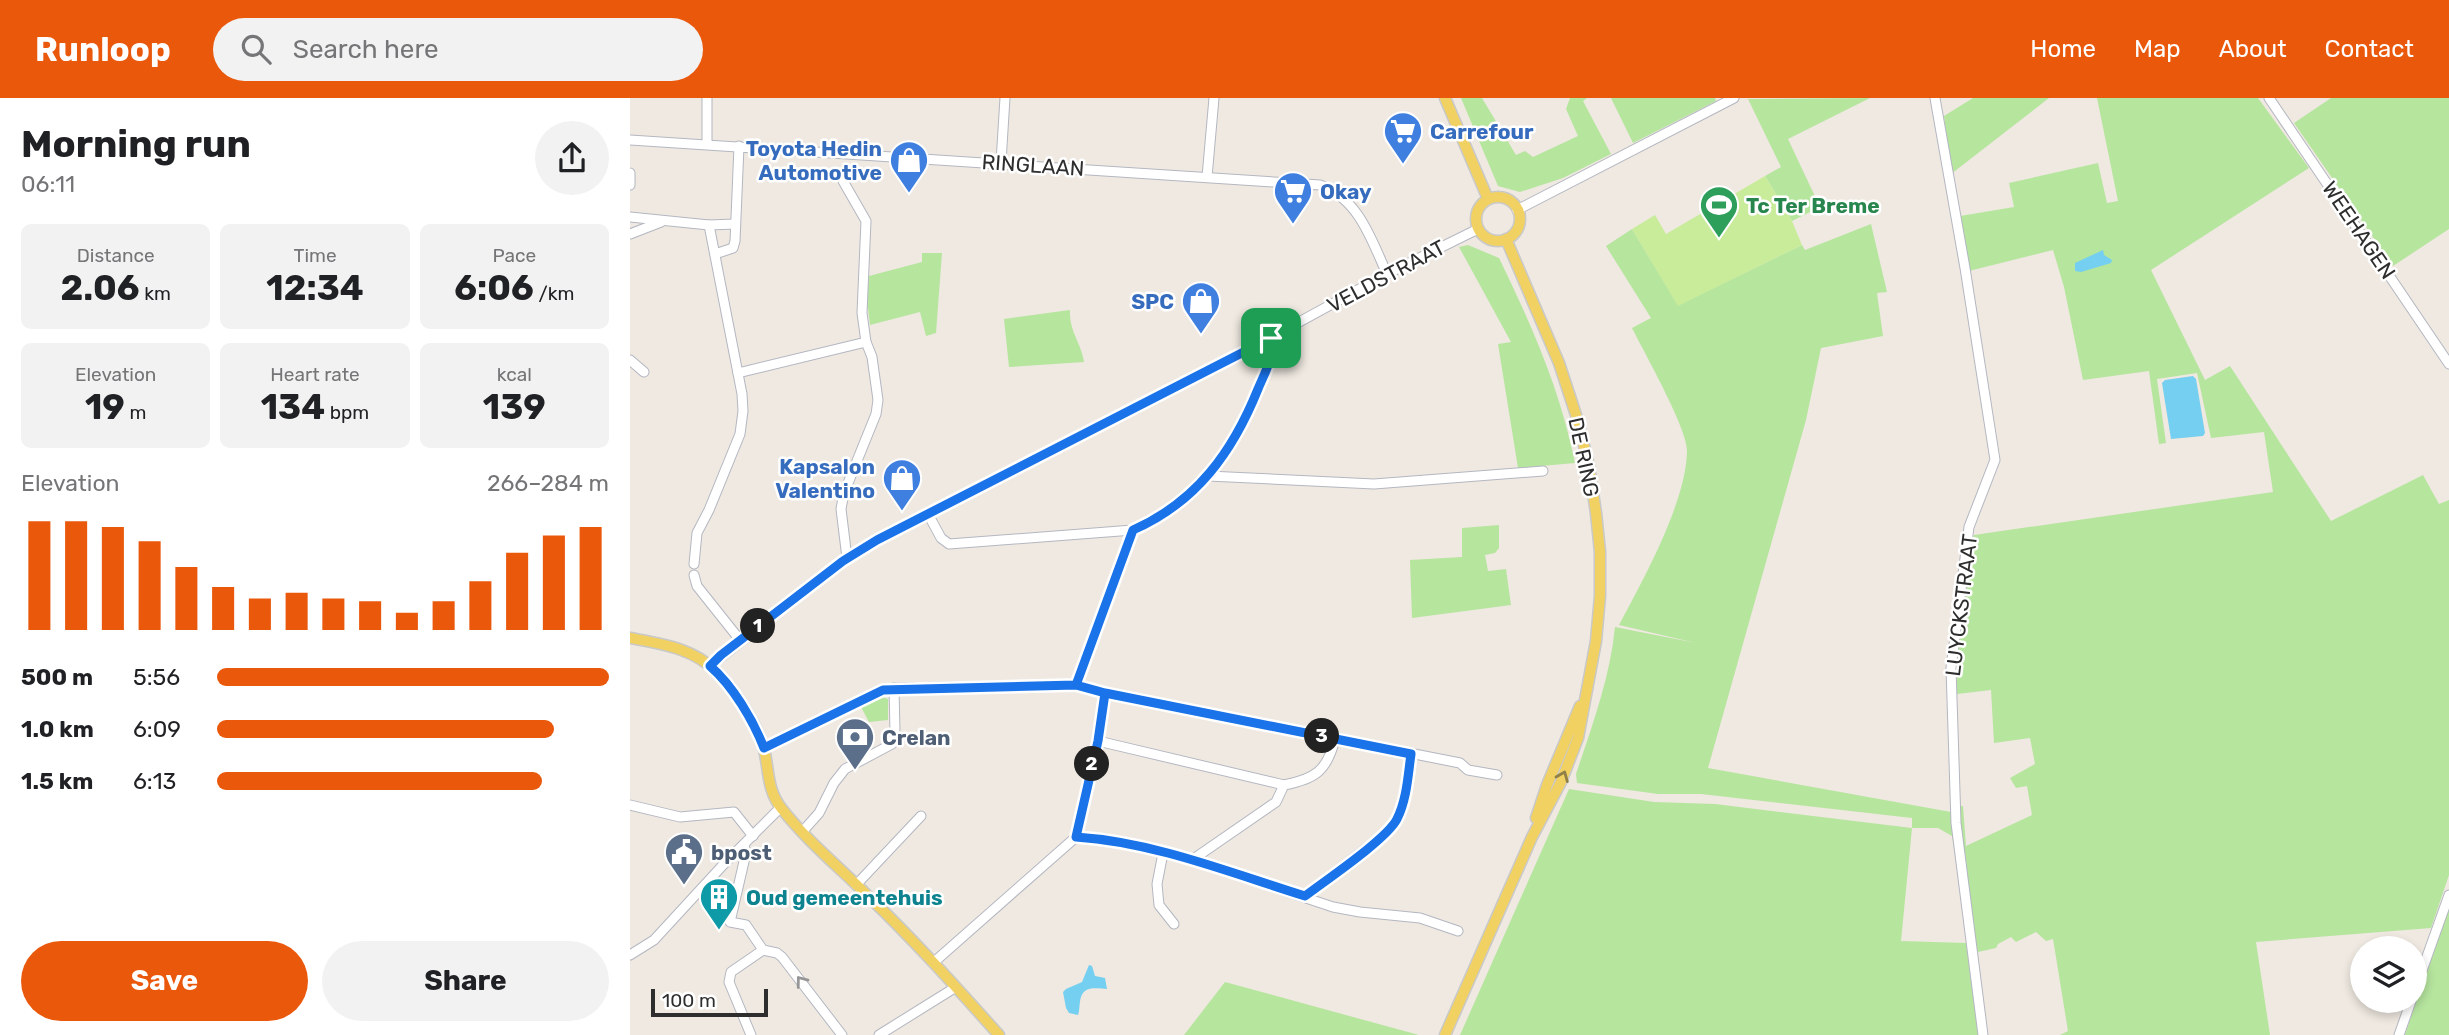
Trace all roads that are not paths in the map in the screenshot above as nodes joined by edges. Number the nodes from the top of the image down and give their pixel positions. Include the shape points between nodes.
1 (707, 98) edge
2 (1005, 98) edge
3 (1214, 98) edge
4 (1445, 98) edge
5 (1734, 98) edge
6 (1935, 98) edge
7 (2269, 98) edge
8 (1721, 101) edge
9 (630, 139) edge
10 (706, 144) junction
11 (739, 146) junction
12 (1001, 162) junction
13 (631, 173) edge
14 (1207, 177) junction
15 (844, 181) dead end
16 (630, 185) edge
17 (1488, 200) junction
18 (1517, 210) junction
19 (630, 216) edge
20 (663, 221) junction
21 (735, 223) junction
22 (709, 225) junction
23 (1478, 229) junction
24 (630, 234) edge
25 (1506, 239) junction
26 (715, 254) junction
27 (1387, 274) junction
28 (1271, 338) junction
29 (866, 342) junction
30 (630, 360) edge
31 (2449, 363) edge
32 (644, 372) dead end
33 (738, 373) junction
34 (1543, 471) dead end
35 (1208, 476) junction
36 (928, 514) junction
37 (1133, 530) junction
38 (847, 558) junction
39 (694, 564) dead end
40 (694, 575) dead end
41 (630, 638) edge
42 (740, 640) junction
43 (710, 666) junction
44 (1076, 685) junction
45 (894, 688) junction
46 (1105, 693) junction
47 (1335, 738) junction
48 (1098, 741) junction
49 (764, 748) junction
50 (1411, 754) junction
51 (1497, 775) dead end
52 (1284, 785) junction
53 (630, 805) edge
54 (780, 808) junction
55 (921, 816) dead end
56 (802, 832) junction
57 (753, 836) junction
58 (1076, 837) junction
59 (744, 845) junction
60 (1163, 853) junction
61 (1192, 860) junction
62 (856, 885) junction
63 (2449, 895) edge
64 (1305, 896) junction
65 (1174, 924) dead end
66 (1458, 931) dead end
67 (763, 950) junction
68 (630, 955) edge
69 (2427, 956) edge
70 (933, 963) junction
71 (956, 987) junction
72 (2407, 1013) edge
73 (751, 1035) edge
74 (842, 1035) edge
75 (879, 1035) edge
76 (999, 1035) edge
77 (1445, 1035) edge
78 (1983, 1035) edge
79 (2399, 1035) edge

1 - 10 street
2 - 12 street
3 - 14 street
4 - 17 main road
5 - 8 street
6 - 78 street, LUYCKSTRAAT via 1995,460 1969,527 1951,668 1956,824
7 - 31 street, WEEHAGEN
8 - 18 street
9 - 10 street, RINGLAAN
10 - 11 street, RINGLAAN
11 - 12 street, RINGLAAN
11 - 21 street
12 - 14 street, RINGLAAN
13 - 16 street
14 - 27 street, RINGLAAN via 1333,189 1356,209
15 - 29 street via 866,220 861,291
17 - 18 main road via 1507,200
17 - 23 main road via 1478,209
18 - 25 main road via 1517,229
19 - 20 street
20 - 22 street
20 - 24 street
21 - 22 street
21 - 26 street via 733,248
22 - 26 street
23 - 25 main road via 1488,239
23 - 27 street, VELDSTRAAT
25 - 77 main road, DE RING via 1567,385 1589,466 1600,552 1600,596 1578,737
26 - 33 street
27 - 28 street, VELDSTRAAT
28 - 35 street via 1273,352 1244,425
28 - 36 street, VELDSTRAAT
29 - 33 street
29 - 38 street via 878,400 844,493 841,509
30 - 32 street
33 - 39 street via 743,411 740,433 698,533
34 - 35 street via 1374,484
35 - 37 street via 1172,509
36 - 37 street via 949,544
36 - 38 street, VELDSTRAAT
37 - 44 street
38 - 42 street, VELDSTRAAT
40 - 42 street via 697,586
41 - 43 main road via 681,649
42 - 43 street, VELDSTRAAT
43 - 49 main road via 746,713
44 - 45 street
44 - 46 street
45 - 49 street
45 - 56 street via 892,744 845,769
46 - 47 street
46 - 48 street
47 - 50 street
47 - 52 street via 1323,768 1304,781
48 - 52 street
48 - 58 street
49 - 54 main road via 766,774
50 - 51 street
50 - 64 street via 1396,822
52 - 61 street via 1276,803
53 - 57 street via 680,817 734,812
54 - 56 main road
54 - 57 street
55 - 62 street
56 - 62 main road
57 - 59 street
58 - 60 street
58 - 70 street
59 - 67 street via 730,922 746,925
59 - 68 street via 654,940
60 - 61 street
60 - 65 street via 1157,884 1159,905
61 - 64 street
62 - 70 main road
63 - 69 street
64 - 66 street via 1333,907 1420,918
67 - 73 street via 729,976
74 -> 67 street via 782,957
70 - 71 main road
71 - 75 street
71 - 76 main road
72 - 79 street

